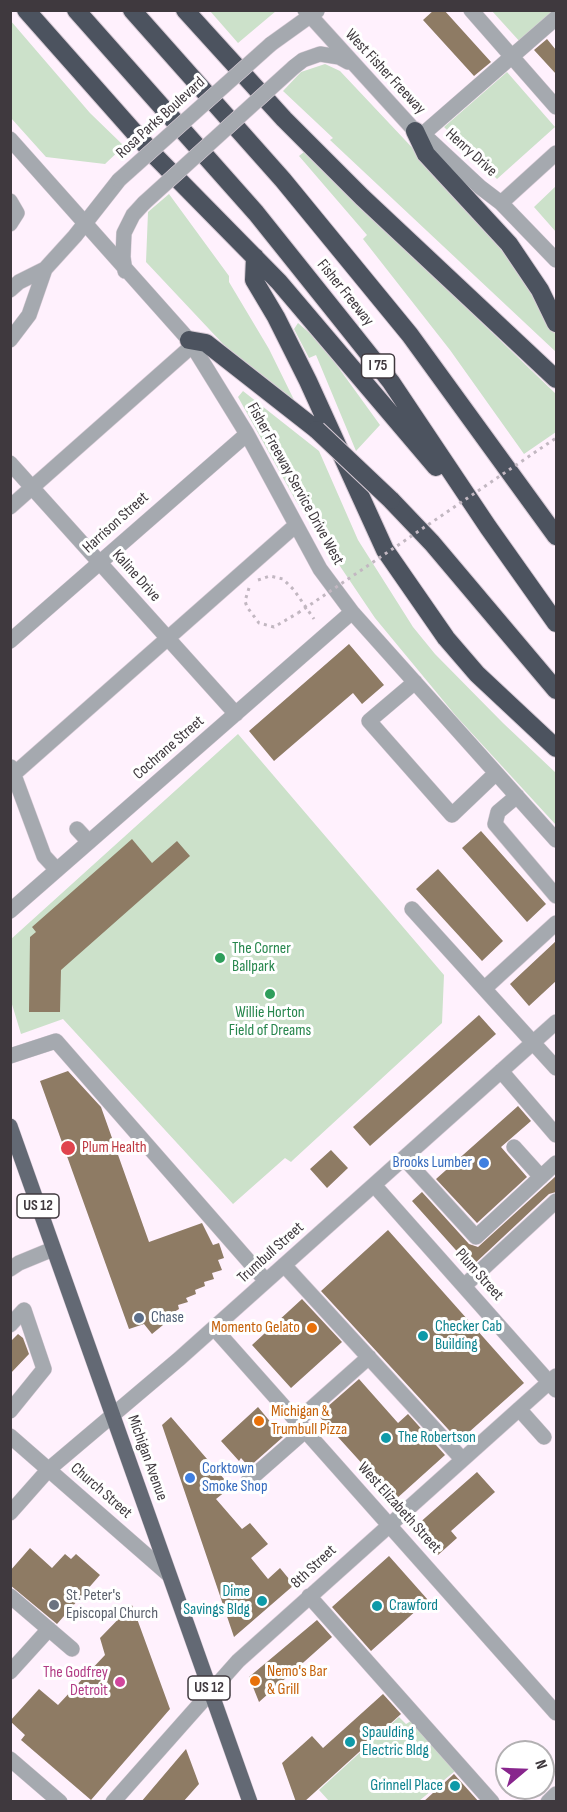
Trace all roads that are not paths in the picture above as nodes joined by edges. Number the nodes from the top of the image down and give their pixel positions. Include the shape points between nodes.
1 (26, 10) edge
2 (76, 10) edge
3 (132, 10) edge
4 (185, 10) edge
5 (471, 10) edge
6 (311, 12) edge
7 (556, 18) edge
8 (512, 57) junction
9 (353, 65) junction
10 (556, 107) edge
11 (419, 133) junction
12 (10, 139) edge
13 (556, 153) edge
14 (10, 201) edge
15 (501, 203) junction
16 (84, 223) junction
17 (10, 224) edge
18 (255, 257) junction
19 (556, 260) edge
20 (45, 269) junction
21 (126, 271) junction
22 (10, 290) edge
23 (556, 323) edge
24 (10, 340) edge
25 (191, 342) junction
26 (556, 379) edge
27 (247, 434) junction
28 (10, 463) edge
29 (33, 488) junction
30 (10, 507) edge
31 (296, 525) junction
32 (488, 527) junction
33 (556, 536) edge
34 (99, 562) junction
35 (352, 612) junction
36 (556, 623) edge
37 (168, 638) junction
38 (10, 641) edge
39 (415, 682) junction
40 (556, 690) edge
41 (236, 714) junction
42 (556, 748) edge
43 (12, 769) edge
44 (496, 773) junction
45 (517, 796) junction
46 (77, 829) dead end
47 (556, 840) edge
48 (89, 842) junction
49 (57, 870) junction
50 (556, 896) edge
51 (412, 909) dead end
52 (10, 911) edge
53 (556, 923) edge
54 (485, 988) junction
55 (556, 1022) edge
56 (533, 1042) junction
57 (10, 1056) edge
58 (556, 1068) edge
59 (501, 1071) junction
60 (10, 1126) edge
61 (556, 1135) edge
62 (13, 1145) edge
63 (514, 1147) dead end
64 (404, 1158) junction
65 (556, 1163) edge
66 (541, 1178) junction
67 (374, 1185) junction
68 (556, 1202) edge
69 (53, 1249) junction
70 (284, 1265) junction
71 (10, 1269) edge
72 (266, 1281) junction
73 (464, 1286) junction
74 (10, 1325) edge
75 (214, 1328) junction
76 (369, 1358) junction
77 (554, 1383) edge
78 (12, 1406) edge
79 (519, 1409) junction
80 (112, 1413) junction
81 (302, 1426) junction
82 (10, 1436) edge
83 (544, 1437) dead end
84 (462, 1459) junction
85 (49, 1469) junction
86 (248, 1481) dead end
87 (10, 1513) edge
88 (389, 1523) junction
89 (168, 1574) junction
90 (309, 1596) junction
91 (12, 1600) edge
92 (49, 1629) junction
93 (72, 1649) dead end
94 (10, 1672) edge
95 (210, 1691) junction
96 (556, 1713) edge
97 (10, 1759) edge
98 (556, 1794) edge
99 (60, 1802) edge
100 (113, 1802) edge
101 (250, 1802) edge
102 (492, 1802) edge
103 (548, 1802) edge

1 - 18 highway via 157,158
2 - 32 highway, Fisher Freeway / I 75 via 256,213 352,333 391,382
3 - 33 highway, Fisher Freeway / I 75 via 283,180 402,326
4 - 26 highway via 284,119 362,197
5 - 8 street
6 - 9 street, West Fisher Freeway
6 - 16 street, Rosa Parks Boulevard, bridge via 120,180
7 - 8 street
8 - 10 street
8 - 11 street
9 - 11 street, West Fisher Freeway
9 - 21 street, bridge via 327,54 303,60 144,203 124,233
11 - 15 street, Henry Drive
11 - 23 highway via 426,154 509,244 536,283
12 - 16 street, Fisher Freeway Service Drive West
13 - 15 street
14 - 17 street via 17,213
15 - 19 street
16 - 20 street, Rosa Parks Boulevard
16 - 21 street, Fisher Freeway Service Drive West
18 - 32 highway
18 - 42 highway via 254,280 308,381 385,550 446,638 477,674
20 - 22 street, Rosa Parks Boulevard
20 - 24 street, Rosa Parks Boulevard via 29,315
21 - 25 street, Fisher Freeway Service Drive West
25 - 27 street, Fisher Freeway Service Drive West
25 - 29 street
25 - 40 highway, bridge via 206,343 317,430 391,500
27 - 31 street, Fisher Freeway Service Drive West
27 - 34 street, Harrison Street
28 - 29 street, Kaline Drive
29 - 30 street
29 - 34 street, Kaline Drive via 57,525
31 - 35 street, Fisher Freeway Service Drive West via 320,569
31 - 37 street
32 - 36 highway, Fisher Freeway / I 75
34 - 37 street, Kaline Drive
34 - 38 street, Harrison Street
35 - 39 street, Fisher Freeway Service Drive West
35 - 41 street, Cochrane Street
37 - 41 street, Kaline Drive
37 - 43 street
39 - 44 street, Fisher Freeway Service Drive West
39 - 44 street via 369,721 452,815
41 - 48 street, Cochrane Street
43 - 49 street via 44,856
44 - 45 street, Fisher Freeway Service Drive West
45 - 47 street, Fisher Freeway Service Drive West
45 - 50 street via 498,812 495,824
46 - 48 street
48 - 49 street, Cochrane Street
49 - 52 street, Cochrane Street
51 - 54 street
53 - 54 street
54 - 56 street
55 - 56 street, Trumbull Street
56 - 58 street
56 - 59 street, Trumbull Street
57 - 72 street via 56,1041
59 - 61 street
59 - 64 street, Trumbull Street
60 - 62 main road, Michigan Avenue / US 12
62 - 69 main road, Michigan Avenue / US 12
63 - 66 street
64 - 66 street via 476,1237
64 - 67 street, Trumbull Street
65 - 66 street
67 - 70 street, Trumbull Street
67 - 73 street, Plum Street
68 - 73 street
69 - 71 street
69 - 80 main road, Michigan Avenue / US 12
70 - 72 street, Trumbull Street
70 - 76 street
72 - 75 street, Trumbull Street
73 - 77 street, Plum Street
74 - 78 street via 24,1310 44,1370
75 - 80 street, Trumbull Street
75 - 81 street, West Elizabeth Street
76 - 81 street
76 - 84 street
77 - 79 street, 8th Street
79 - 83 street
79 - 84 street, 8th Street
80 - 85 street, Trumbull Street
80 - 89 main road, Michigan Avenue / US 12
81 - 86 street
81 - 88 street, West Elizabeth Street
82 - 85 street, Church Street
84 - 88 street, 8th Street
85 - 87 street, Trumbull Street
85 - 89 street, Church Street
88 - 90 street, 8th Street
88 - 96 street, West Elizabeth Street
89 - 95 main road, Michigan Avenue / US 12
90 - 95 street, 8th Street
90 - 102 street
91 - 92 street
92 - 93 street
92 - 94 street
95 - 100 street, 8th Street
95 - 101 main road, Michigan Avenue / US 12
97 - 99 street
98 - 103 street

